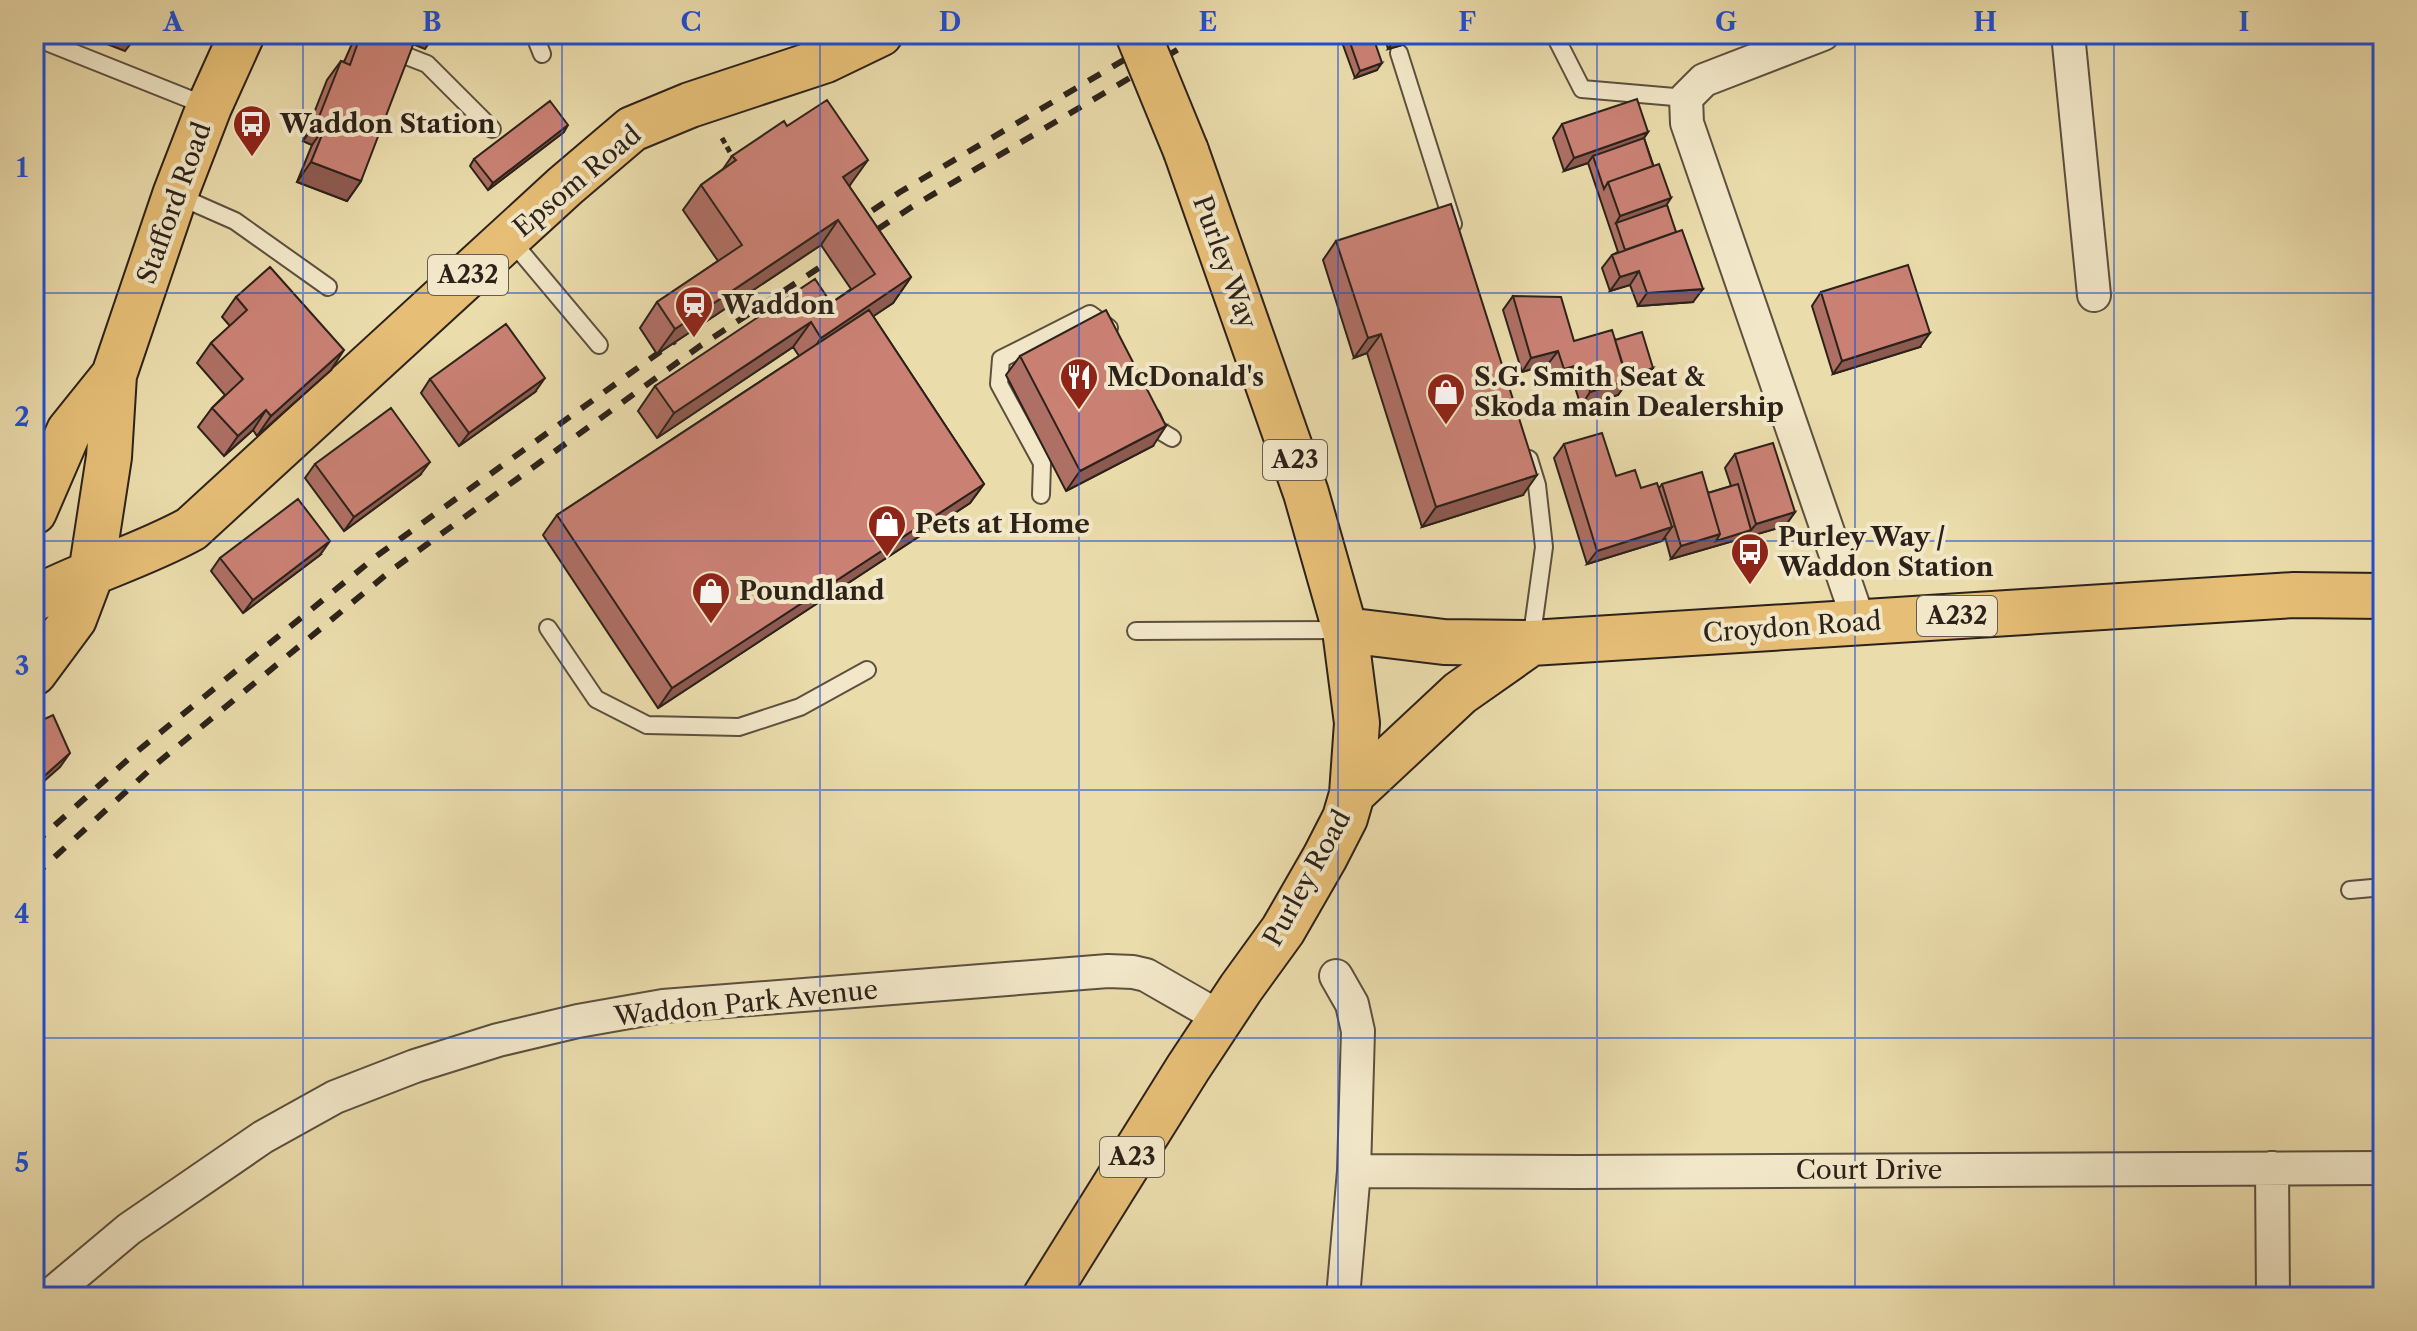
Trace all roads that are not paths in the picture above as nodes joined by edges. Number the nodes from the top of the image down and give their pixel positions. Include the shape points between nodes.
1 (242, 34) edge
2 (350, 34) edge
3 (534, 34) edge
4 (880, 34) edge
5 (1138, 34) edge
6 (1554, 34) edge
7 (1823, 34) edge
8 (2068, 34) edge
9 (34, 37) edge
10 (1399, 53) edge
11 (542, 54) dead end
12 (1686, 98) junction
13 (209, 107) junction
14 (492, 129) dead end
15 (175, 195) junction
16 (509, 238) junction
17 (1461, 246) edge
18 (328, 287) dead end
19 (2094, 295) dead end
20 (1116, 343) edge
21 (599, 345) dead end
22 (114, 375) junction
23 (1144, 400) edge
24 (1172, 438) dead end
25 (1523, 440) edge
26 (1041, 495) dead end
27 (34, 512) edge
28 (91, 574) junction
29 (2383, 596) edge
30 (34, 599) edge
31 (1859, 622) junction
32 (548, 628) dead end
33 (1345, 630) junction
34 (1136, 631) dead end
35 (1531, 643) junction
36 (867, 670) dead end
37 (34, 673) edge
38 (1352, 794) junction
39 (2383, 887) edge
40 (2350, 890) dead end
41 (1336, 976) dead end
42 (1221, 1018) junction
43 (2272, 1168) junction
44 (2383, 1168) edge
45 (1354, 1171) junction
46 (48, 1297) edge
47 (1045, 1297) edge
48 (1343, 1297) edge
49 (2273, 1297) edge

1 - 13 highway, Stafford Road
2 - 14 lane via 427,64
3 - 11 lane
4 - 16 highway, Epsom Road / A232 via 826,60 632,129
5 - 33 highway, Purley Way / A23, bridge via 1186,151 1306,493
6 - 12 lane via 1582,89
7 - 12 street via 1704,80
8 - 19 street
9 - 13 lane
10 - 17 lane
12 - 31 street via 1687,123
13 - 15 highway, Stafford Road
15 - 18 lane via 235,221
15 - 22 highway, Stafford Road
16 - 21 lane
16 - 28 highway, Epsom Road / A232 via 191,529
20 - 26 lane via 1110,328 1090,314 1001,359 999,384 1042,463
22 - 27 highway, Stafford Road via 69,431
22 - 28 highway, Stafford Road via 109,457
23 - 24 lane via 1157,429
25 - 35 lane via 1537,485 1544,547
28 - 30 highway, A232
28 - 37 highway, Stafford Road via 74,619
29 - 31 highway, Croydon Road / A232 via 2294,595
31 - 35 highway, Croydon Road / A232
32 - 36 lane via 596,699 647,725 739,727 800,707
33 - 34 lane
33 - 35 highway, Croydon Road / A232 via 1444,642
33 - 38 highway, Purley Road / A23 via 1357,723
35 - 38 highway via 1460,693
38 - 42 highway, Purley Road / A23 via 1332,844 1283,930
39 - 40 lane
41 - 45 street via 1352,1004 1358,1031
42 - 46 street, Waddon Park Avenue via 1146,975 1108,971 663,1006 498,1040 335,1097 263,1137 129,1229
42 - 47 highway, A23
43 - 44 street, Court Drive
43 - 45 street, Court Drive
43 - 49 street
45 - 48 street

